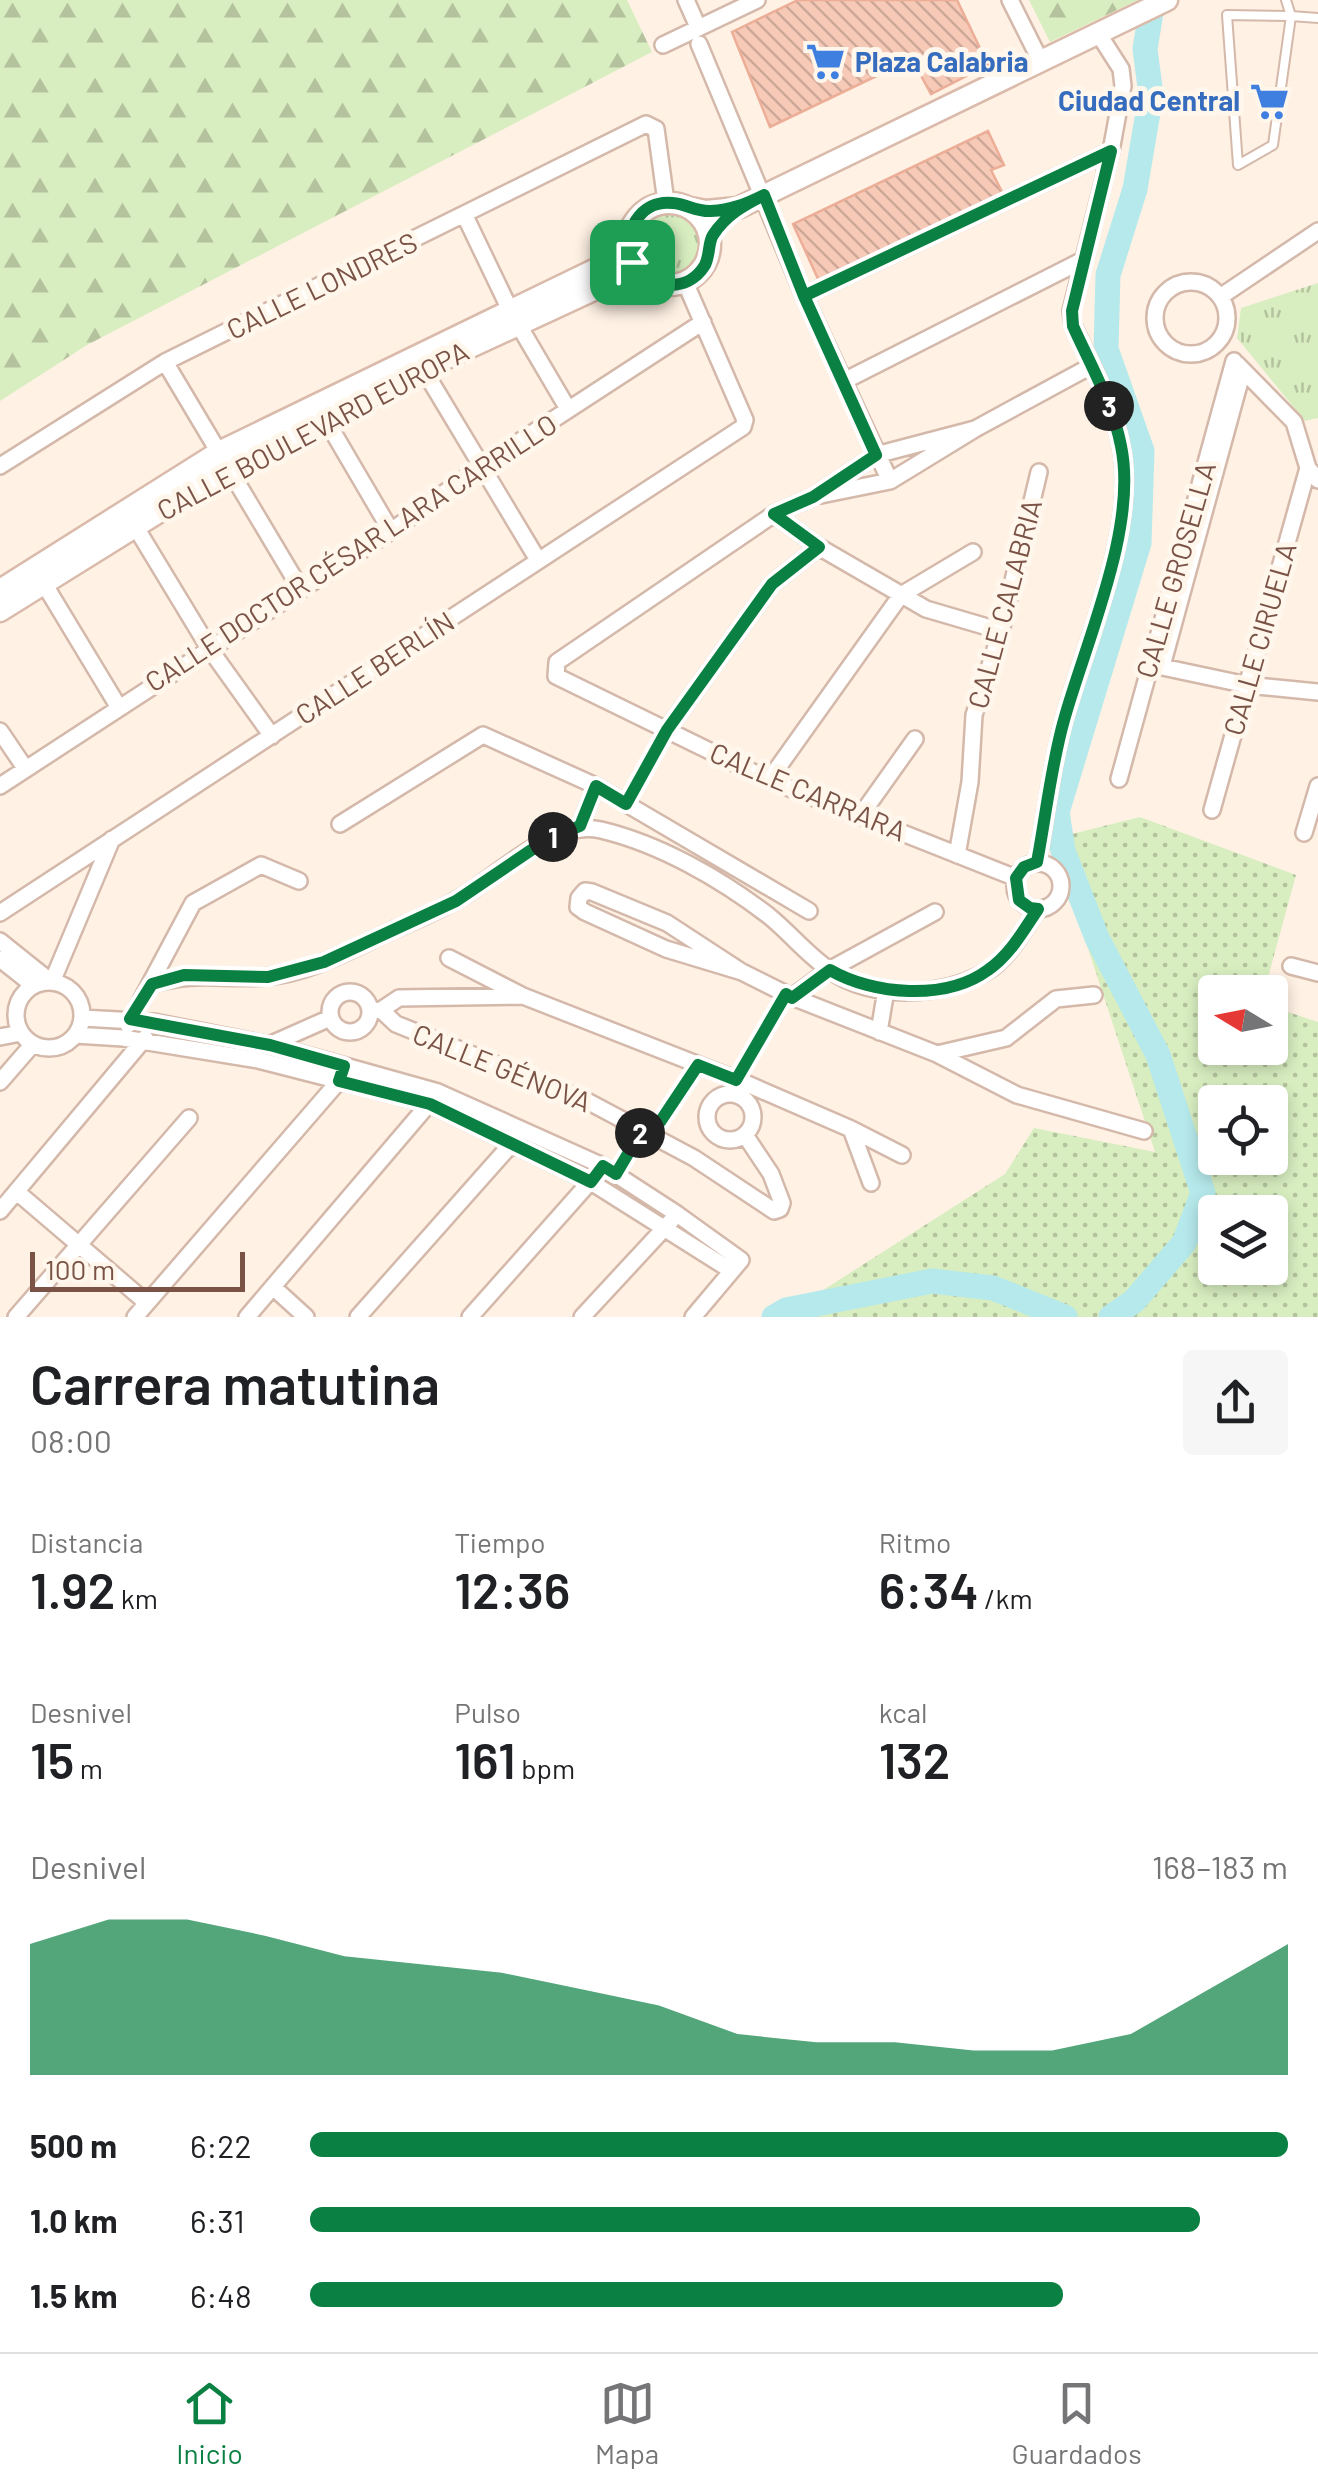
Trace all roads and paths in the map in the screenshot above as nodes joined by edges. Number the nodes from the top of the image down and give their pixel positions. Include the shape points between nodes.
1 (686, 0) edge
2 (757, 0) edge
3 (1010, 0) edge
4 (1167, 0) edge
5 (1286, 0) edge
6 (1292, 16) junction
7 (1318, 18) edge
8 (1104, 30) junction
9 (698, 36) junction
10 (663, 45) dead end
11 (1041, 62) junction
12 (1111, 151) junction
13 (764, 195) junction
14 (666, 202) junction
15 (690, 208) junction
16 (738, 208) junction
17 (466, 216) junction
18 (1318, 231) edge
19 (710, 239) junction
20 (1083, 260) junction
21 (633, 262) junction
22 (685, 282) junction
23 (804, 296) junction
24 (1220, 297) junction
25 (515, 319) junction
26 (703, 322) junction
27 (1216, 344) junction
28 (165, 362) junction
29 (419, 363) junction
30 (1239, 365) junction
31 (1091, 366) junction
32 (844, 381) junction
33 (568, 409) junction
34 (321, 412) junction
35 (975, 429) junction
36 (876, 455) junction
37 (223, 461) junction
38 (0, 466) edge
39 (482, 466) junction
40 (1039, 472) dead end
41 (1313, 474) edge
42 (890, 481) junction
43 (813, 497) junction
44 (774, 514) junction
45 (131, 519) junction
46 (391, 532) junction
47 (819, 547) junction
48 (972, 552) dead end
49 (538, 560) junction
50 (39, 577) junction
51 (300, 588) junction
52 (0, 590) edge
53 (901, 596) junction
54 (0, 610) edge
55 (1001, 631) junction
56 (209, 648) junction
57 (1155, 665) junction
58 (1247, 685) junction
59 (1318, 692) edge
60 (118, 706) junction
61 (667, 730) junction
62 (0, 731) edge
63 (272, 736) junction
64 (914, 740) dead end
65 (24, 768) junction
66 (1120, 779) dead end
67 (768, 780) junction
68 (0, 786) edge
69 (596, 786) junction
70 (1318, 786) edge
71 (626, 804) junction
72 (1212, 810) dead end
73 (861, 814) junction
74 (340, 824) dead end
75 (580, 826) junction
76 (1304, 833) dead end
77 (112, 839) junction
78 (957, 855) junction
79 (713, 857) junction
80 (1037, 862) junction
81 (702, 872) junction
82 (1016, 878) junction
83 (299, 881) dead end
84 (1038, 909) junction
85 (809, 911) dead end
86 (0, 912) edge
87 (935, 912) dead end
88 (0, 942) edge
89 (449, 958) dead end
90 (0, 959) edge
91 (1291, 966) dead end
92 (830, 970) junction
93 (742, 972) junction
94 (1318, 973) edge
95 (45, 983) junction
96 (152, 984) junction
97 (886, 990) junction
98 (1094, 995) dead end
99 (522, 996) junction
100 (789, 996) junction
101 (375, 1011) junction
102 (8, 1018) edge
103 (82, 1018) junction
104 (330, 1018) junction
105 (130, 1019) junction
106 (154, 1022) junction
107 (878, 1032) junction
108 (76, 1034) junction
109 (0, 1038) edge
110 (123, 1038) junction
111 (27, 1039) junction
112 (143, 1041) junction
113 (270, 1045) junction
114 (936, 1054) junction
115 (258, 1060) junction
116 (698, 1065) junction
117 (342, 1073) junction
118 (0, 1082) edge
119 (740, 1087) junction
120 (434, 1098) junction
121 (190, 1118) dead end
122 (851, 1128) junction
123 (523, 1130) junction
124 (642, 1130) junction
125 (1144, 1131) dead end
126 (745, 1134) junction
127 (511, 1146) junction
128 (902, 1156) dead end
129 (609, 1170) junction
130 (591, 1182) junction
131 (872, 1184) dead end
132 (17, 1192) junction
133 (0, 1211) edge
134 (678, 1214) junction
135 (666, 1228) junction
136 (78, 1244) junction
137 (737, 1266) junction
138 (273, 1287) junction
139 (146, 1303) junction
140 (16, 1317) edge
141 (135, 1317) edge
142 (248, 1317) edge
143 (306, 1317) edge
144 (358, 1317) edge
145 (470, 1317) edge
146 (582, 1317) edge
147 (693, 1317) edge

1 - 9 street
2 - 9 street
3 - 11 street
4 - 8 main road
5 - 6 lane
6 - 6 lane via 1227,15 1238,165 1273,145
6 - 7 lane
8 - 11 main road
8 - 12 street via 1123,86
9 - 10 street
9 - 13 street
11 - 13 main road
12 - 20 street
12 - 23 street
13 - 16 main road
13 - 23 street
14 - 15 main road
14 - 17 street, CALLE LONDRES via 656,129 646,124
14 - 21 main road via 640,214 628,238
15 - 16 main road
15 - 19 main road
16 - 19 main road
17 - 25 street
17 - 28 street, CALLE LONDRES
18 - 24 street
19 - 22 main road via 705,265
20 - 31 street via 1073,326
20 - 32 street
21 - 22 main road via 659,284
21 - 25 main road, CALLE BOULEVARD EUROPA
22 - 26 street
23 - 32 street
24 - 27 street via 1227,316
24 - 27 street via 1201,283 1176,285 1156,314 1162,338 1181,352
25 - 29 main road, CALLE BOULEVARD EUROPA
25 - 33 street
26 - 33 street, CALLE DOCTOR CÉSAR LARA CARRILLO
26 - 49 street, CALLE BERLÍN via 743,427
27 - 30 street
28 - 37 street
28 - 38 street, CALLE LONDRES
29 - 34 main road, CALLE BOULEVARD EUROPA
29 - 39 street
30 - 41 street via 1294,422
30 - 57 street, CALLE GROSELLA
31 - 35 street
31 - 80 street via 1122,448 1122,515 1062,725
32 - 36 street
33 - 39 street, CALLE DOCTOR CÉSAR LARA CARRILLO
34 - 37 main road, CALLE BOULEVARD EUROPA
34 - 46 street
35 - 36 street
35 - 42 street
36 - 42 street
36 - 43 street
37 - 45 main road, CALLE BOULEVARD EUROPA
37 - 51 street
39 - 46 street, CALLE DOCTOR CÉSAR LARA CARRILLO
39 - 49 street
40 - 55 street, CALLE CALABRIA
41 - 58 street, CALLE CIRUELA
42 - 43 street
43 - 44 street
44 - 47 street
44 - 61 street, CALLE CARRARA via 557,662 556,676
45 - 50 main road, CALLE BOULEVARD EUROPA
45 - 56 street
46 - 51 street, CALLE DOCTOR CÉSAR LARA CARRILLO
47 - 53 street
47 - 61 street via 772,584
48 - 53 street
49 - 63 street, CALLE BERLÍN
50 - 52 main road, CALLE BOULEVARD EUROPA
50 - 54 main road, CALLE BOULEVARD EUROPA
50 - 60 street
51 - 56 street, CALLE DOCTOR CÉSAR LARA CARRILLO
53 - 55 street
53 - 67 street
55 - 78 street, CALLE CALABRIA via 974,715
56 - 60 street, CALLE DOCTOR CÉSAR LARA CARRILLO
56 - 63 street
57 - 58 street
57 - 66 street, CALLE GROSELLA
58 - 59 street
58 - 72 street, CALLE CIRUELA
60 - 65 street, CALLE DOCTOR CÉSAR LARA CARRILLO
61 - 67 street, CALLE CARRARA
61 - 71 path
62 - 65 street
63 - 77 street, CALLE BERLÍN
64 - 73 street
65 - 68 street, CALLE DOCTOR CÉSAR LARA CARRILLO
67 - 73 street, CALLE CARRARA
69 - 71 street
69 - 74 street via 483,735
69 - 75 street
70 - 76 street
71 - 79 street
73 - 78 street, CALLE CARRARA
75 - 81 street via 646,844
75 - 96 street via 549,838 456,901 324,962 268,977 184,975
77 - 86 street, CALLE BERLÍN
77 - 95 street
78 - 82 street, CALLE CARRARA
79 - 81 street
79 - 85 street
80 - 82 street
80 - 84 street via 1056,872 1061,886 1052,905
81 - 92 street via 768,916
82 - 84 street via 1019,900
83 - 96 street via 261,865 193,902
84 - 97 street via 986,972 940,990
87 - 92 street
88 - 95 street
89 - 99 street
90 - 95 street
91 - 94 street
92 - 97 street
92 - 100 street
93 - 93 street via 666,949 578,908 578,898 592,892 666,923
93 - 100 street
95 - 102 street via 20,998
95 - 103 street via 70,989
96 - 105 street
97 - 107 street
98 - 114 street via 1056,998 1006,1038
99 - 101 street via 398,998
99 - 116 street
100 - 107 street
100 - 119 path
101 - 104 street via 356,1031 343,1031
101 - 104 street via 365,998 346,992 331,1004
101 - 124 street, CALLE GÉNOVA
102 - 111 street
103 - 105 street
103 - 108 street
104 - 113 street
105 - 106 street
105 - 110 street
106 - 112 street
106 - 113 street
107 - 114 street
108 - 110 street
108 - 111 street via 60,1046 42,1048
109 - 111 street
110 - 112 street
111 - 118 street
112 - 115 street
112 - 132 street
113 - 115 street
113 - 117 street
114 - 125 street via 1017,1095
115 - 117 street
116 - 119 street
116 - 124 path via 660,1122
117 - 120 street
117 - 139 street
119 - 122 street
119 - 126 street via 753,1119
119 - 126 street via 715,1100 708,1124 720,1138
120 - 123 street
120 - 127 street
120 - 138 street
121 - 136 street
122 - 128 street
122 - 131 street
123 - 127 street
123 - 129 street
124 - 126 street, CALLE GÉNOVA via 780,1209 771,1174
124 - 129 path
127 - 130 street
127 - 144 street
129 - 130 street
129 - 134 street
130 - 135 street
130 - 145 street
132 - 133 street
132 - 136 street
134 - 135 street
134 - 137 street
135 - 137 street
135 - 146 street
136 - 139 street
136 - 140 street
137 - 147 street
138 - 142 street
138 - 143 street
139 - 141 street

